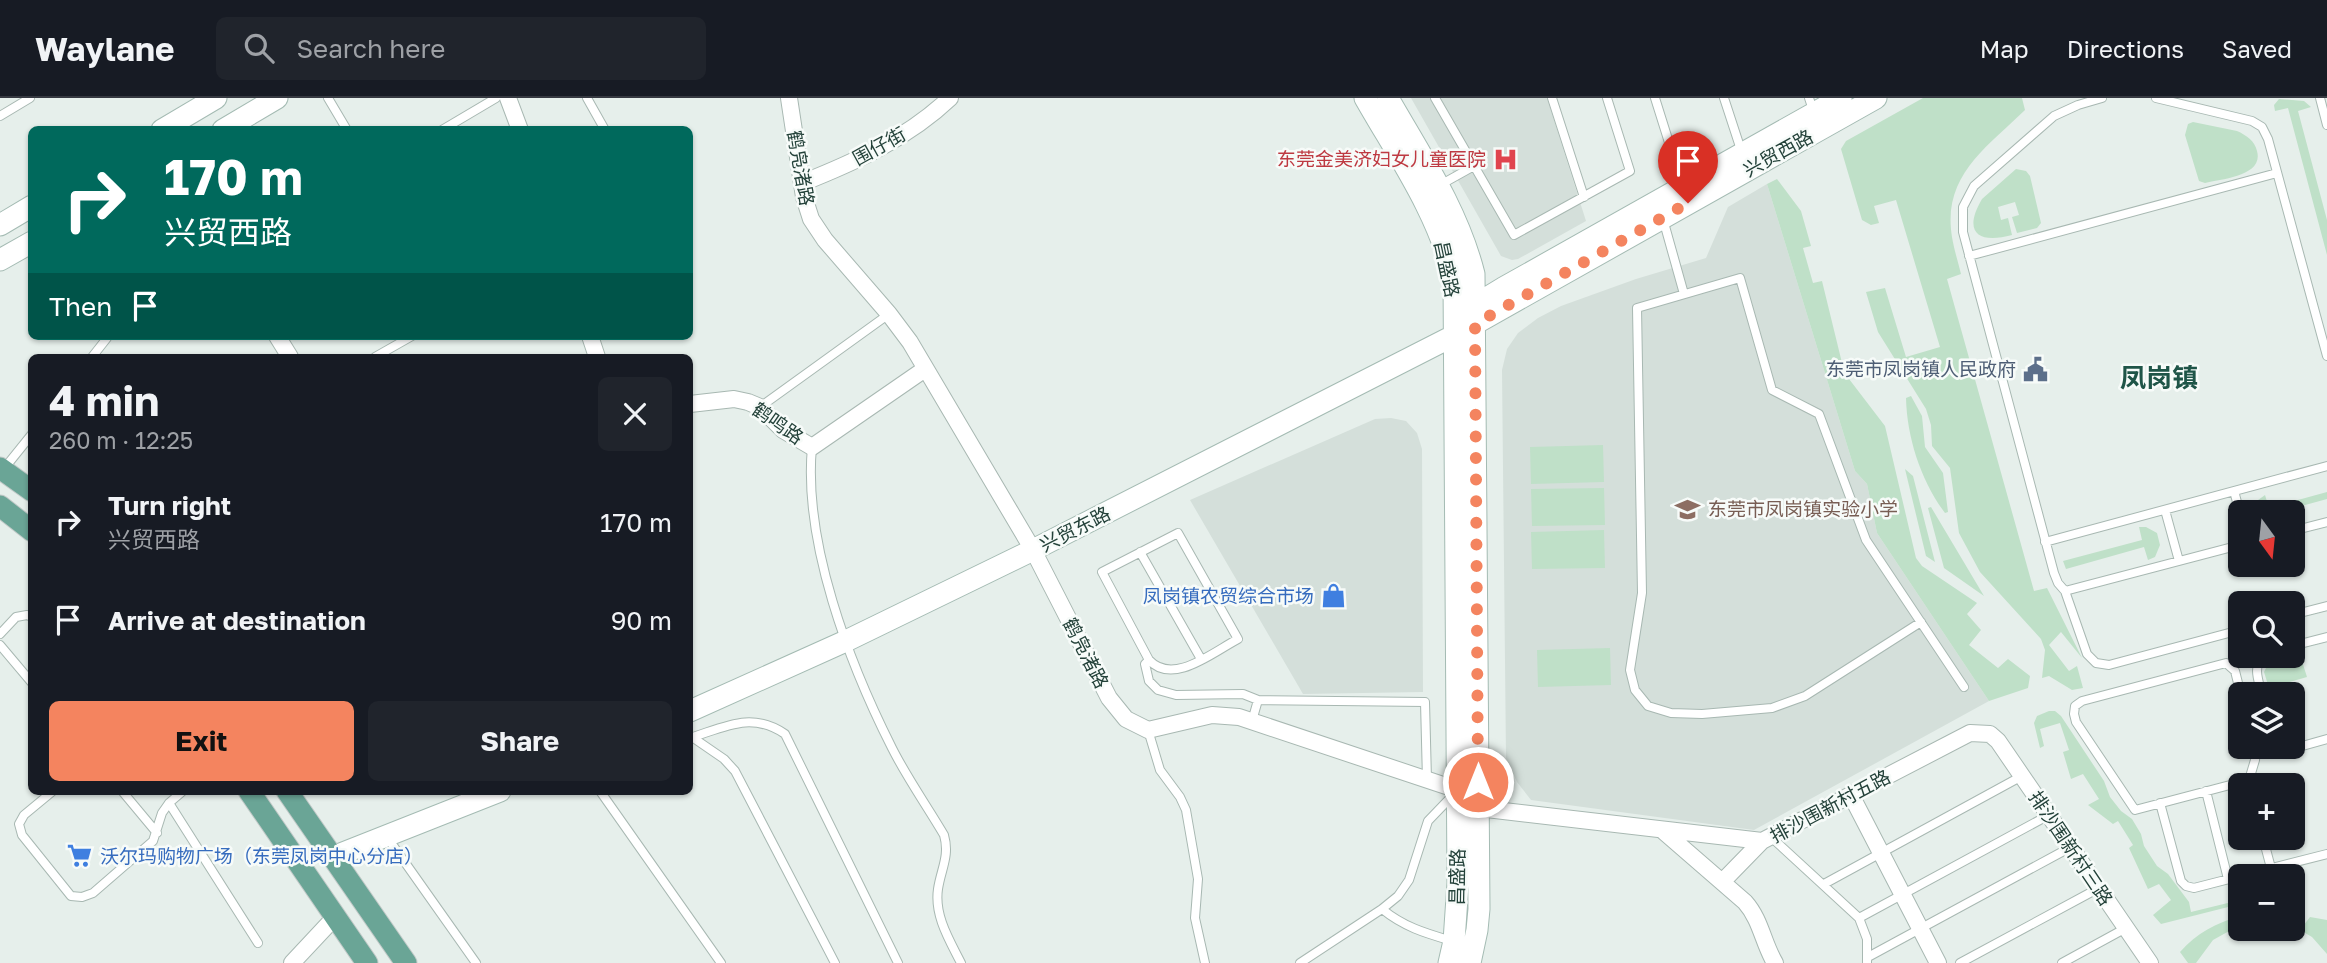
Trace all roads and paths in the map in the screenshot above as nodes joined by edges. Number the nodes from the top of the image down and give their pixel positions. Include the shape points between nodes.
1 (30, 98) edge
2 (277, 98) edge
3 (328, 98) edge
4 (496, 98) edge
5 (508, 98) edge
6 (587, 98) edge
7 (789, 98) edge
8 (950, 98) edge
9 (1365, 98) edge
10 (1388, 98) edge
11 (1435, 98) edge
12 (1552, 98) edge
13 (1607, 98) edge
14 (1655, 98) edge
15 (1724, 98) edge
16 (1840, 98) edge
17 (1876, 98) edge
18 (2068, 98) edge
19 (2102, 98) edge
20 (2156, 98) edge
21 (2320, 98) edge
22 (209, 100) edge
23 (2066, 109) junction
24 (1815, 113) edge
25 (0, 116) edge
26 (2327, 125) edge
27 (168, 126) edge
28 (230, 126) edge
29 (345, 126) edge
30 (449, 126) edge
31 (518, 126) edge
32 (603, 126) edge
33 (1746, 161) junction
34 (1474, 166) junction
35 (2277, 173) junction
36 (802, 183) junction
37 (1429, 191) junction
38 (1685, 195) junction
39 (1584, 197) junction
40 (28, 208) edge
41 (1663, 218) junction
42 (0, 225) edge
43 (28, 244) edge
44 (1969, 256) junction
45 (0, 261) edge
46 (1684, 294) junction
47 (889, 314) junction
48 (1475, 314) junction
49 (1455, 335) junction
50 (105, 340) edge
51 (405, 340) edge
52 (94, 354) edge
53 (380, 354) edge
54 (2327, 356) edge
55 (925, 369) junction
56 (693, 404) edge
57 (760, 407) junction
58 (28, 438) edge
59 (812, 447) junction
60 (2327, 466) edge
61 (1, 468) edge
62 (28, 488) edge
63 (2234, 491) junction
64 (2236, 500) edge
65 (0, 506) edge
66 (2165, 510) junction
67 (2327, 522) edge
68 (28, 528) edge
69 (2305, 528) edge
70 (2046, 542) junction
71 (2228, 548) edge
72 (1033, 550) junction
73 (1140, 552) junction
74 (2179, 561) junction
75 (2065, 591) junction
76 (2327, 606) edge
77 (2305, 612) edge
78 (28, 615) edge
79 (1921, 622) junction
80 (2228, 633) edge
81 (0, 634) edge
82 (2327, 637) edge
83 (846, 641) junction
84 (2305, 643) edge
85 (0, 645) edge
86 (1200, 659) junction
87 (1149, 660) junction
88 (28, 678) edge
89 (2238, 682) edge
90 (1964, 687) dead end
91 (1258, 700) junction
92 (693, 709) edge
93 (1252, 721) junction
94 (1148, 730) junction
95 (1990, 734) joint
96 (693, 736) edge
97 (693, 738) edge
98 (2327, 739) edge
99 (2305, 745) edge
100 (2022, 776) junction
101 (1427, 780) junction
102 (2228, 787) edge
103 (1458, 790) junction
104 (2206, 791) junction
105 (48, 795) edge
106 (125, 795) edge
107 (178, 795) edge
108 (252, 795) edge
109 (290, 795) edge
110 (490, 795) edge
111 (603, 795) edge
112 (1851, 795) junction
113 (169, 803) junction
114 (2160, 803) junction
115 (1478, 808) junction
116 (2049, 815) junction
117 (1662, 830) junction
118 (157, 833) junction
119 (387, 836) junction
120 (1766, 839) junction
121 (2071, 847) junction
122 (1881, 853) junction
123 (2327, 854) edge
124 (333, 857) junction
125 (2287, 864) edge
126 (2228, 879) joint
127 (1722, 882) junction
128 (1824, 884) junction
129 (2099, 888) junction
130 (1903, 894) junction
131 (1382, 909) junction
132 (335, 917) junction
133 (1859, 918) junction
134 (2126, 928) junction
135 (1920, 929) junction
136 (1454, 941) junction
137 (258, 943) dead end
138 (1868, 960) edge
139 (292, 963) edge
140 (367, 963) edge
141 (406, 963) edge
142 (476, 963) edge
143 (721, 963) edge
144 (835, 963) edge
145 (898, 963) edge
146 (961, 963) edge
147 (1205, 963) edge
148 (1300, 963) edge
149 (1449, 963) edge
150 (1470, 963) edge
151 (1775, 963) edge
152 (1938, 963) edge
153 (1960, 963) edge
154 (2062, 963) edge
155 (2150, 963) edge

1 - 25 lane
2 - 28 street
3 - 29 lane
4 - 30 lane
5 - 31 street
6 - 32 lane
7 - 36 street, 鹤凫渚路
8 - 36 street, 围仔街 via 875,150
9 - 37 street, 昌盛路
10 - 37 street, 昌盛路
11 - 34 lane
12 - 39 lane
13 - 39 lane via 1630,171
14 - 38 lane
15 - 33 lane
16 - 24 street, 兴贸西路
17 - 24 street, 兴贸西路
18 - 23 lane
19 - 23 lane
20 - 35 lane via 2262,127
21 - 26 lane
22 - 27 street
23 - 44 lane via 1967,195 1962,219
24 - 33 street, 兴贸西路
33 - 38 street, 兴贸西路
34 - 37 lane
34 - 39 lane via 1514,235
35 - 44 lane
35 - 54 lane
36 - 47 street, 鹤凫渚路 via 811,219
37 - 48 street, 昌盛路 via 1469,254
37 - 49 street, 昌盛路 via 1454,280
38 - 41 street, 兴贸西路
38 - 48 street, 兴贸西路
40 - 42 street
41 - 46 lane
41 - 48 street, 兴贸西路
43 - 45 street
44 - 70 lane
46 - 79 lane via 1740,278 1772,390 1819,414 1866,540
46 - 79 lane via 1637,308 1642,593 1630,670 1634,690 1648,706 1671,713 1772,708 1805,696
47 - 55 street, 鹤凫渚路
47 - 57 lane
48 - 49 street, 兴贸西路
48 - 115 street, 昌盛路
49 - 72 street, 兴贸东路
49 - 103 street, 昌盛路
50 - 52 lane
51 - 53 lane
55 - 59 street, 鹤鸣路
55 - 72 street, 鹤凫渚路
56 - 57 street, 鹤鸣路 via 734,399
57 - 59 street, 鹤鸣路 via 783,430
58 - 61 lane
59 - 83 lane via 810,471 819,550
60 - 63 lane
61 - 62 main road
63 - 64 lane
63 - 66 lane
65 - 68 main road
66 - 70 lane
66 - 74 lane
67 - 69 lane
70 - 75 lane via 2054,573
71 - 74 lane
72 - 83 street, 兴贸东路
72 - 94 street, 鹤凫渚路 via 1110,698 1126,719
73 - 86 lane
73 - 86 lane via 1178,533 1238,639
73 - 87 lane via 1102,572
74 - 75 lane
75 - 80 lane via 2087,654 2096,663 2109,665
76 - 77 lane
78 - 81 lane via 16,617
79 - 90 lane
82 - 84 lane
83 - 92 street, 兴贸东路
83 - 146 lane via 893,750 944,835 947,857 937,902
85 - 88 lane
86 - 87 lane via 1181,670 1166,671
87 - 91 lane via 1145,664 1149,681 1158,690 1176,695 1242,694
89 - 114 lane via 2226,663 2075,706 2076,722 2134,810
91 - 93 lane
91 - 101 lane via 1425,702
93 - 94 street via 1212,715
93 - 101 street
94 - 147 lane via 1160,770 1186,810 1198,879 1195,918
95 - 100 street, 排沙围新村三路
95 - 112 street, 排沙围新村五路 via 1970,733
96 - 145 lane via 759,721 785,734
97 - 144 lane via 734,771
98 - 99 lane
100 - 116 street, 排沙围新村三路
100 - 122 lane
101 - 103 street
102 - 104 lane
103 - 115 street
103 - 131 lane via 1428,821 1409,880
103 - 136 street, 昌盛路
104 - 114 lane
104 - 126 lane
105 - 118 lane via 19,824 22,835 71,895 93,893
106 - 118 lane
107 - 113 lane
108 - 132 main road
109 - 124 main road
110 - 119 street
111 - 143 lane
112 - 120 street, 排沙围新村五路
112 - 122 street
113 - 118 lane
113 - 137 lane
114 - 126 lane via 2181,881 2194,888
115 - 117 street
115 - 150 street, 昌盛路 via 1479,909
116 - 121 street, 排沙围新村三路
116 - 130 lane
117 - 120 street, 排沙围新村五路
117 - 127 street
119 - 124 street
119 - 142 lane
120 - 127 street
120 - 128 lane
121 - 129 street, 排沙围新村三路
121 - 135 lane
122 - 128 lane
122 - 130 street
123 - 125 lane
124 - 141 main road
127 - 151 street via 1754,912
128 - 133 lane
129 - 134 street, 排沙围新村三路
129 - 153 lane
130 - 133 lane
130 - 135 street
131 - 136 lane via 1413,929
131 - 148 lane
132 - 139 street
132 - 140 main road
133 - 138 lane
134 - 154 lane
134 - 155 street, 排沙围新村三路
135 - 138 lane
135 - 152 street
136 - 149 street, 昌盛路

